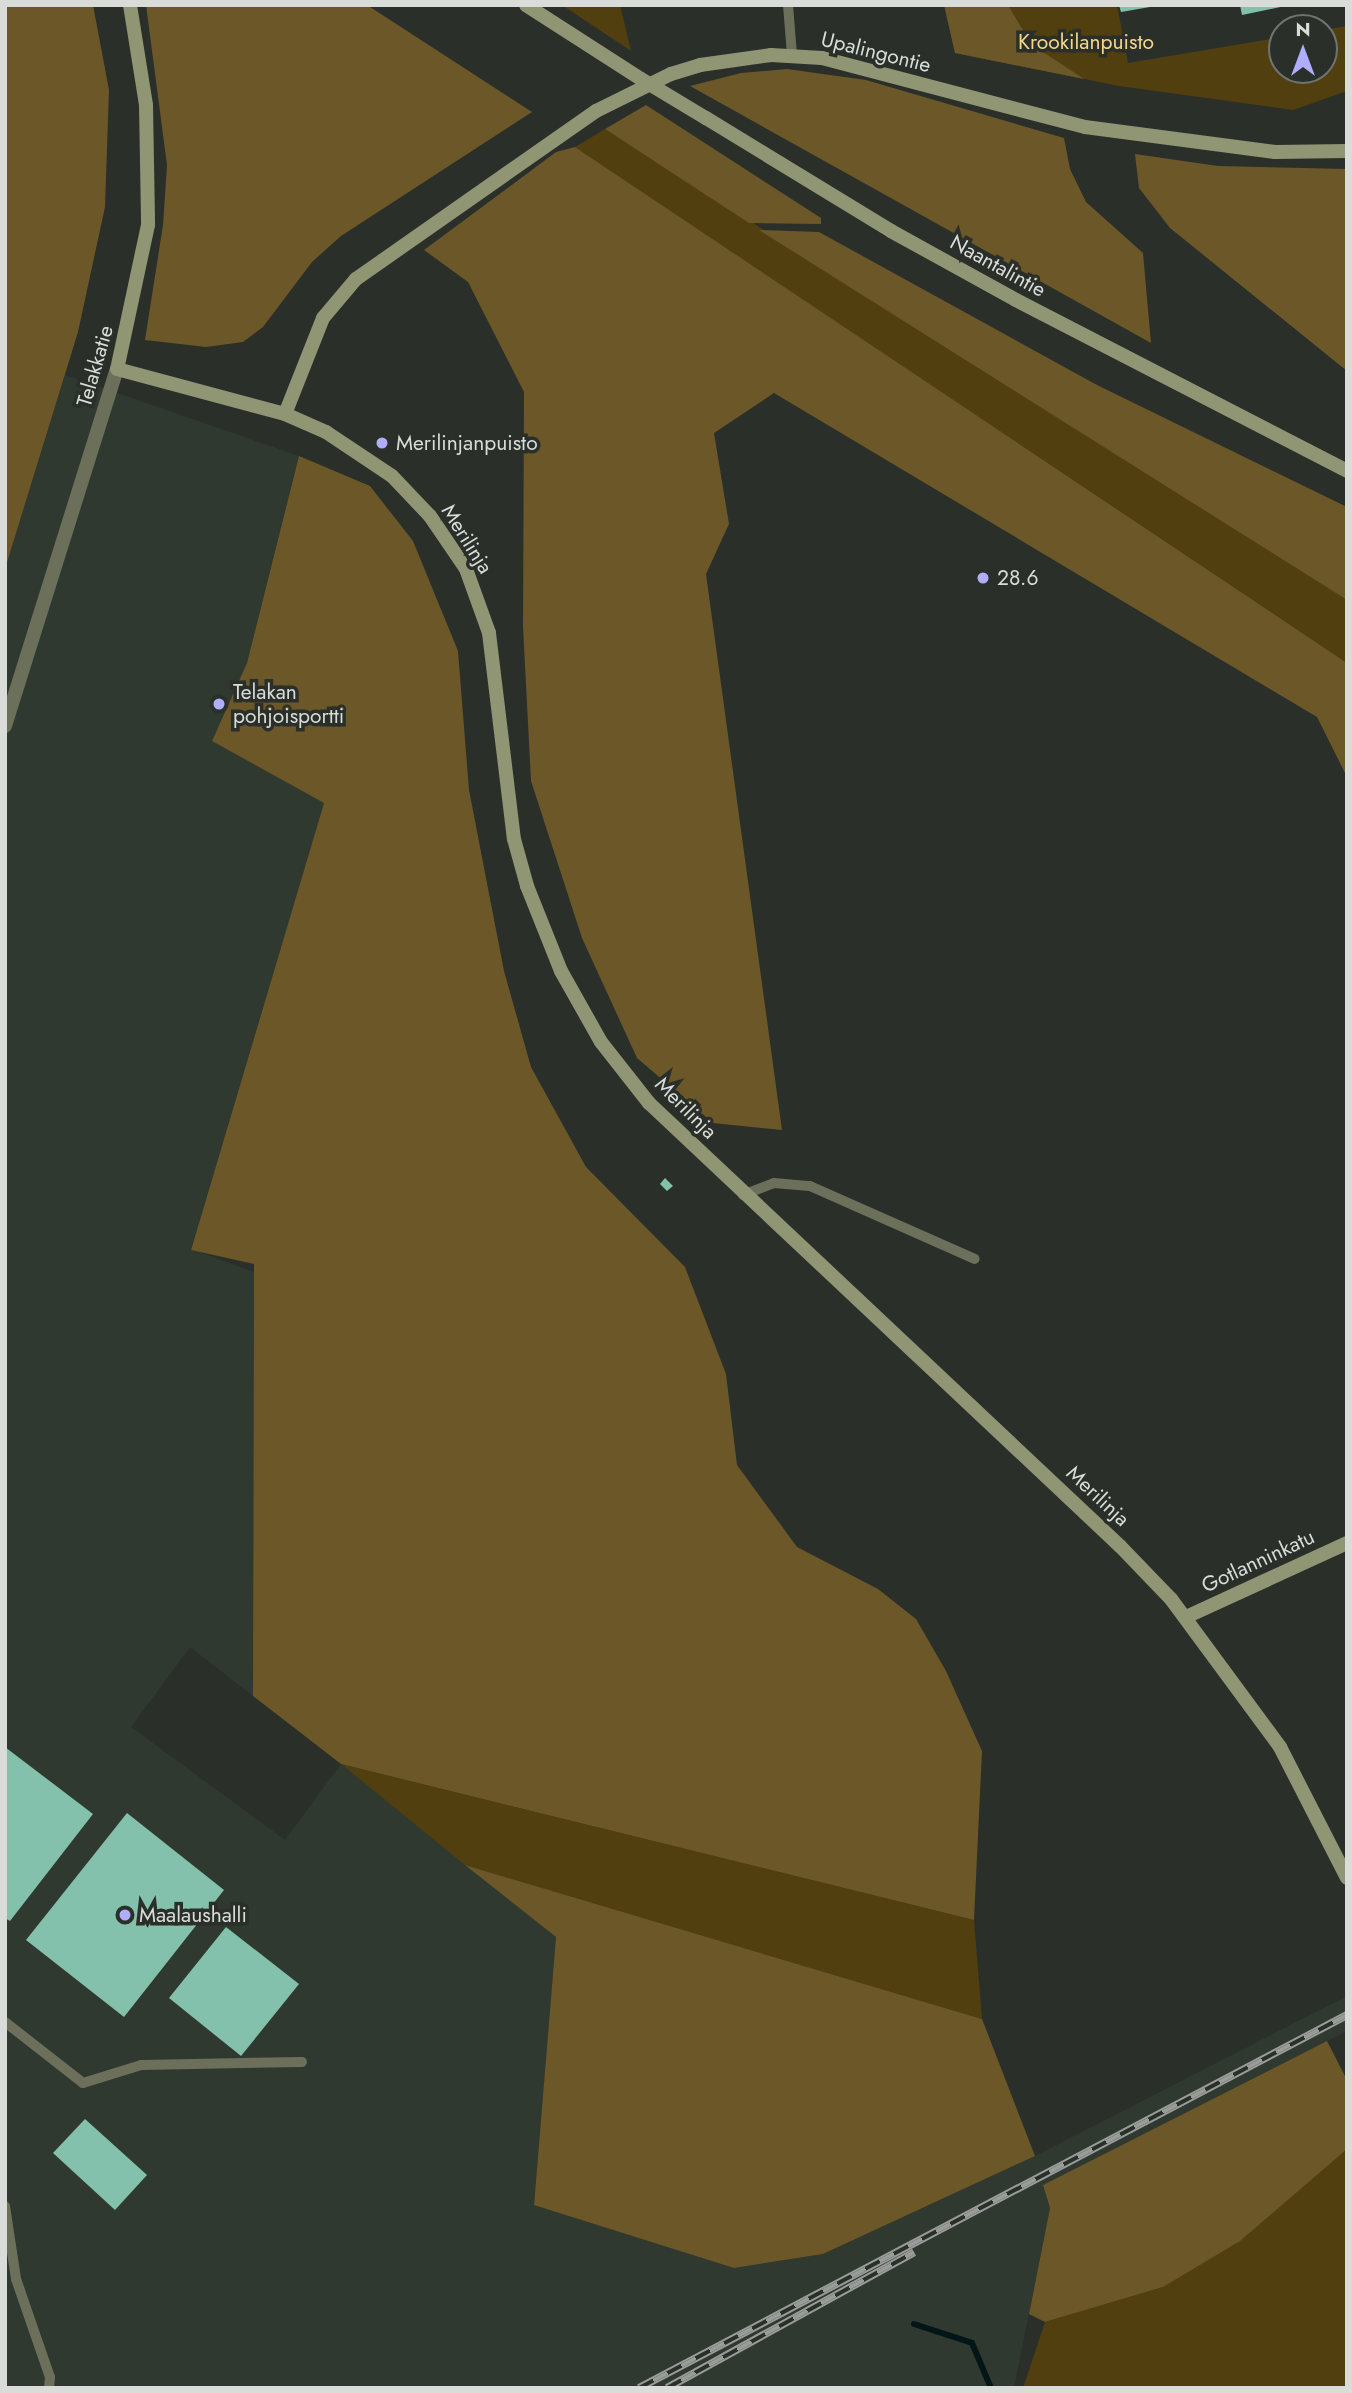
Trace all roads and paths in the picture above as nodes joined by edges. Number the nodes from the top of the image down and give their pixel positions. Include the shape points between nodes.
1 (130, 5) edge
2 (526, 5) edge
3 (788, 5) edge
4 (792, 55) junction
5 (1347, 151) edge
6 (117, 369) junction
7 (285, 414) junction
8 (1347, 471) edge
9 (5, 726) edge
10 (743, 1195) junction
11 (975, 1259) dead end
12 (1347, 1543) edge
13 (1186, 1617) junction
14 (1347, 1878) edge
15 (5, 2022) edge
16 (302, 2062) dead end
17 (5, 2206) edge
18 (49, 2388) edge

1 - 6 street, Telakkatie via 146,105 149,213
2 - 8 street, Naantalintie, bridge via 891,231
3 - 4 lane
4 - 5 street, Upalingontie via 852,64 1085,127 1275,152
4 - 7 street, Upalingontie via 700,65 628,93 392,252 356,279 323,318
6 - 7 street, Merilinja
6 - 9 street, Telakkatie
7 - 10 street, Merilinja via 355,449 392,476 430,516 466,569 495,657 513,839 542,930 580,1008 625,1073 649,1104
10 - 11 lane via 774,1183 810,1186
10 - 13 street, Merilinja via 1120,1546
12 - 13 street, Gotlanninkatu
13 - 14 street, Merilinja via 1280,1747
15 - 16 lane via 83,2082 141,2064
17 - 18 lane via 16,2279 50,2377

